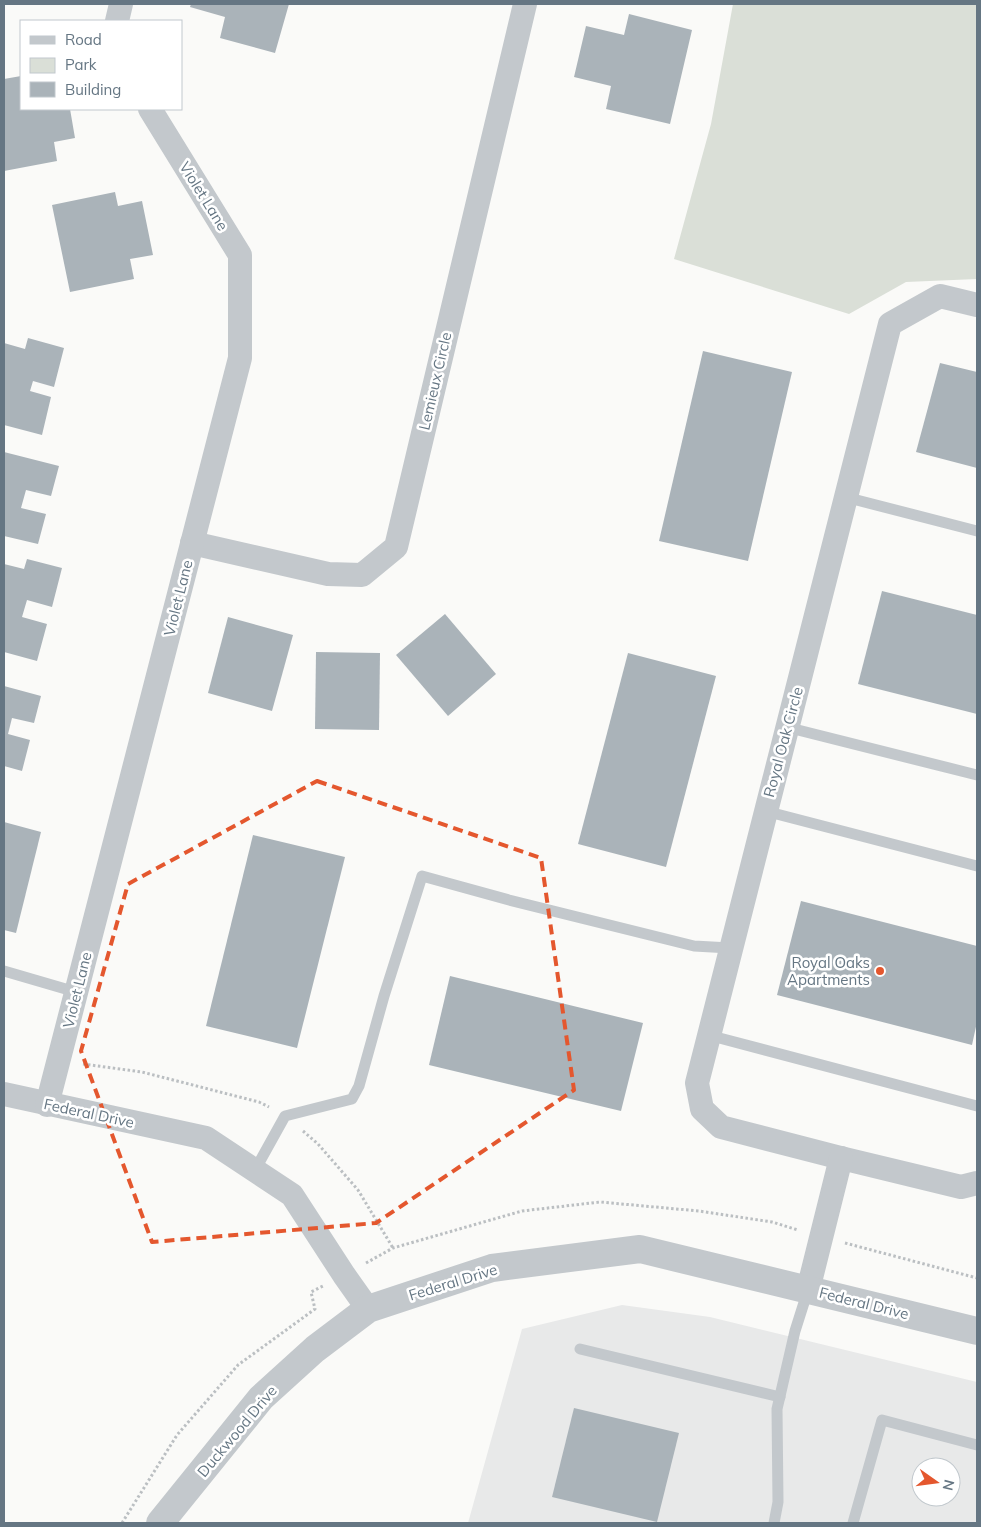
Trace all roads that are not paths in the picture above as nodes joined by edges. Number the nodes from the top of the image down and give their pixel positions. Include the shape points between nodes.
1 (121, 4) edge
2 (525, 4) edge
3 (117, 20) edge
4 (151, 110) edge
5 (977, 306) edge
6 (845, 497) junction
7 (977, 531) edge
8 (192, 543) junction
9 (786, 727) junction
10 (977, 775) edge
11 (765, 811) junction
12 (977, 866) edge
13 (730, 948) junction
14 (4, 971) edge
15 (76, 992) junction
16 (708, 1035) junction
17 (4, 1094) edge
18 (47, 1104) junction
19 (977, 1106) edge
20 (841, 1158) junction
21 (255, 1170) junction
22 (977, 1183) edge
23 (808, 1290) junction
24 (368, 1309) junction
25 (977, 1331) edge
26 (580, 1349) dead end
27 (780, 1398) junction
28 (977, 1445) edge
29 (160, 1523) edge
30 (774, 1523) edge
31 (853, 1523) edge

1 - 3 street
2 - 8 street, Lemieux Circle via 396,547 362,575 328,574
4 - 8 street, Violet Lane via 240,255 240,358
5 - 6 street, Royal Oak Circle via 940,296 890,324
6 - 7 lane
6 - 9 street, Royal Oak Circle
8 - 15 street, Violet Lane
9 - 10 lane
9 - 11 street, Royal Oak Circle
11 - 12 lane
11 - 13 street, Royal Oak Circle
13 - 16 street, Royal Oak Circle
13 - 21 lane via 694,946 422,876 359,1086 352,1099 286,1116
14 - 15 lane
15 - 18 street, Violet Lane
16 - 19 lane
16 - 20 street, Royal Oak Circle via 697,1083 702,1109 721,1127
17 - 18 street, Federal Drive
18 - 21 street, Federal Drive via 206,1138
20 - 22 street, Royal Oak Circle via 961,1187
20 - 23 street
21 - 24 street, Federal Drive via 292,1195
23 - 24 street, Federal Drive via 640,1250 492,1268
23 - 25 street, Federal Drive
23 - 27 lane
24 - 29 street, Duckwood Drive via 315,1348 261,1398
26 - 27 lane
27 - 30 lane via 777,1409 778,1502
28 - 31 lane via 882,1420

